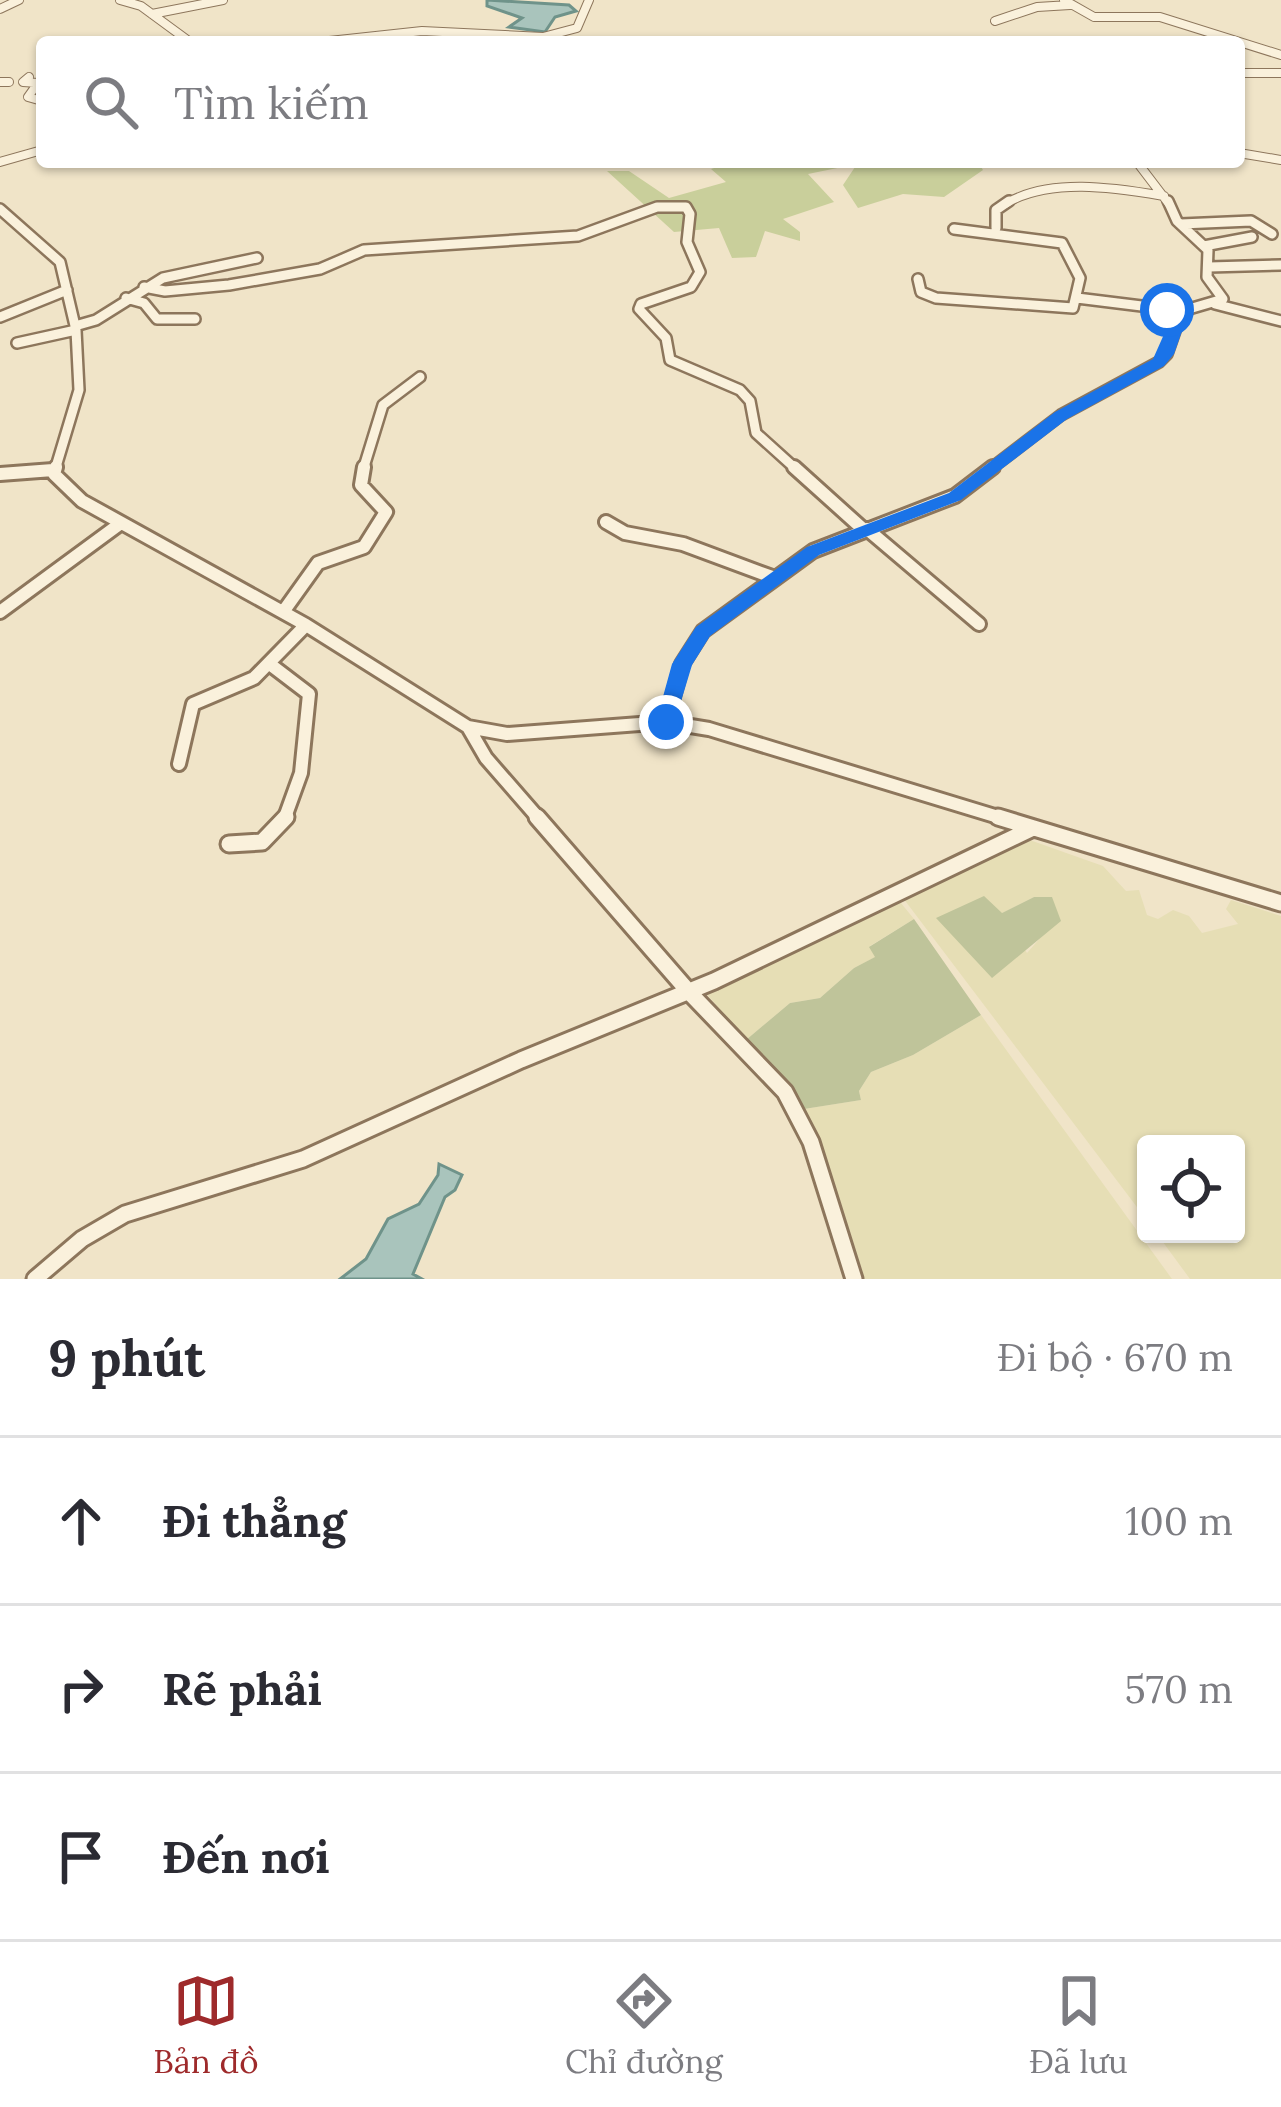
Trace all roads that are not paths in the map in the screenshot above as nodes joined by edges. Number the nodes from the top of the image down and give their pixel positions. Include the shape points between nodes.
1 (19, 0) edge
2 (120, 0) edge
3 (223, 0) edge
4 (589, 0) edge
5 (1067, 3) edge
6 (0, 9) edge
7 (152, 14) junction
8 (995, 21) dead end
9 (182, 36) edge
10 (375, 36) edge
11 (487, 36) edge
12 (526, 36) edge
13 (1219, 36) edge
14 (1245, 44) edge
15 (1281, 56) edge
16 (1245, 73) edge
17 (1281, 74) edge
18 (29, 77) dead end
19 (36, 83) edge
20 (36, 152) edge
21 (1245, 154) edge
22 (1281, 160) edge
23 (0, 162) edge
24 (1142, 168) edge
25 (1165, 196) junction
26 (0, 209) edge
27 (1180, 224) junction
28 (996, 228) dead end
29 (954, 230) dead end
30 (1272, 234) dead end
31 (1252, 237) dead end
32 (1204, 246) junction
33 (257, 258) dead end
34 (1281, 265) edge
35 (1209, 267) junction
36 (918, 279) dead end
37 (144, 287) junction
38 (67, 290) junction
39 (126, 298) junction
40 (1077, 298) junction
41 (1214, 304) junction
42 (1182, 311) junction
43 (0, 317) edge
44 (195, 319) dead end
45 (1281, 321) edge
46 (75, 328) junction
47 (17, 343) dead end
48 (420, 377) dead end
49 (53, 470) junction
50 (0, 474) edge
51 (606, 522) dead end
52 (121, 523) junction
53 (866, 530) junction
54 (772, 577) junction
55 (0, 612) edge
56 (283, 612) junction
57 (979, 624) dead end
58 (306, 625) junction
59 (271, 665) junction
60 (666, 722) junction
61 (468, 727) junction
62 (507, 734) junction
63 (486, 758) junction
64 (179, 764) dead end
65 (1034, 828) junction
66 (229, 844) dead end
67 (1281, 903) edge
68 (689, 992) junction
69 (35, 1279) edge
70 (854, 1279) edge

1 - 6 street
2 - 7 street
3 - 7 street
4 - 12 street via 577,28
5 - 8 street
5 - 13 street via 1098,17 1166,19
7 - 9 street
10 - 11 street
14 - 15 street
16 - 17 street
18 - 19 street via 24,84
20 - 23 street
21 - 22 street
24 - 25 street
25 - 27 street
25 - 28 street via 1123,189 1021,194 996,210
26 - 38 street via 60,262
27 - 30 street via 1251,221
27 - 32 street
29 - 40 street via 1058,240 1080,278
31 - 32 street
32 - 35 street
33 - 37 street via 199,266
34 - 35 street
35 - 41 street via 1207,277 1224,297
36 - 40 street via 930,296 990,304 1071,310
37 - 39 street
37 - 53 street via 229,285 320,269 364,250 578,236 657,207 686,207 687,242 700,272 691,287 639,309 666,338 670,360 740,390 756,434
38 - 43 street
38 - 46 street
39 - 44 street via 157,319
39 - 46 street
40 - 42 street
41 - 42 street
41 - 45 street
42 - 53 street via 1159,362 1061,415 955,496
46 - 47 street
46 - 49 street via 79,390
48 - 56 street via 388,396 366,450 361,485 386,512 364,547 312,569
49 - 50 street
49 - 52 street via 82,501
51 - 54 street
52 - 55 street
52 - 56 street
53 - 54 street
53 - 57 street
54 - 60 street via 691,646
56 - 58 street
58 - 59 street
58 - 61 street
59 - 64 street via 193,704
59 - 66 street via 309,694 300,775 270,838
60 - 62 street
60 - 65 street
61 - 62 street
61 - 63 street
62 - 63 street
63 - 68 street
65 - 67 street
65 - 68 street
68 - 69 street via 303,1159 125,1214
68 - 70 street via 801,1115

